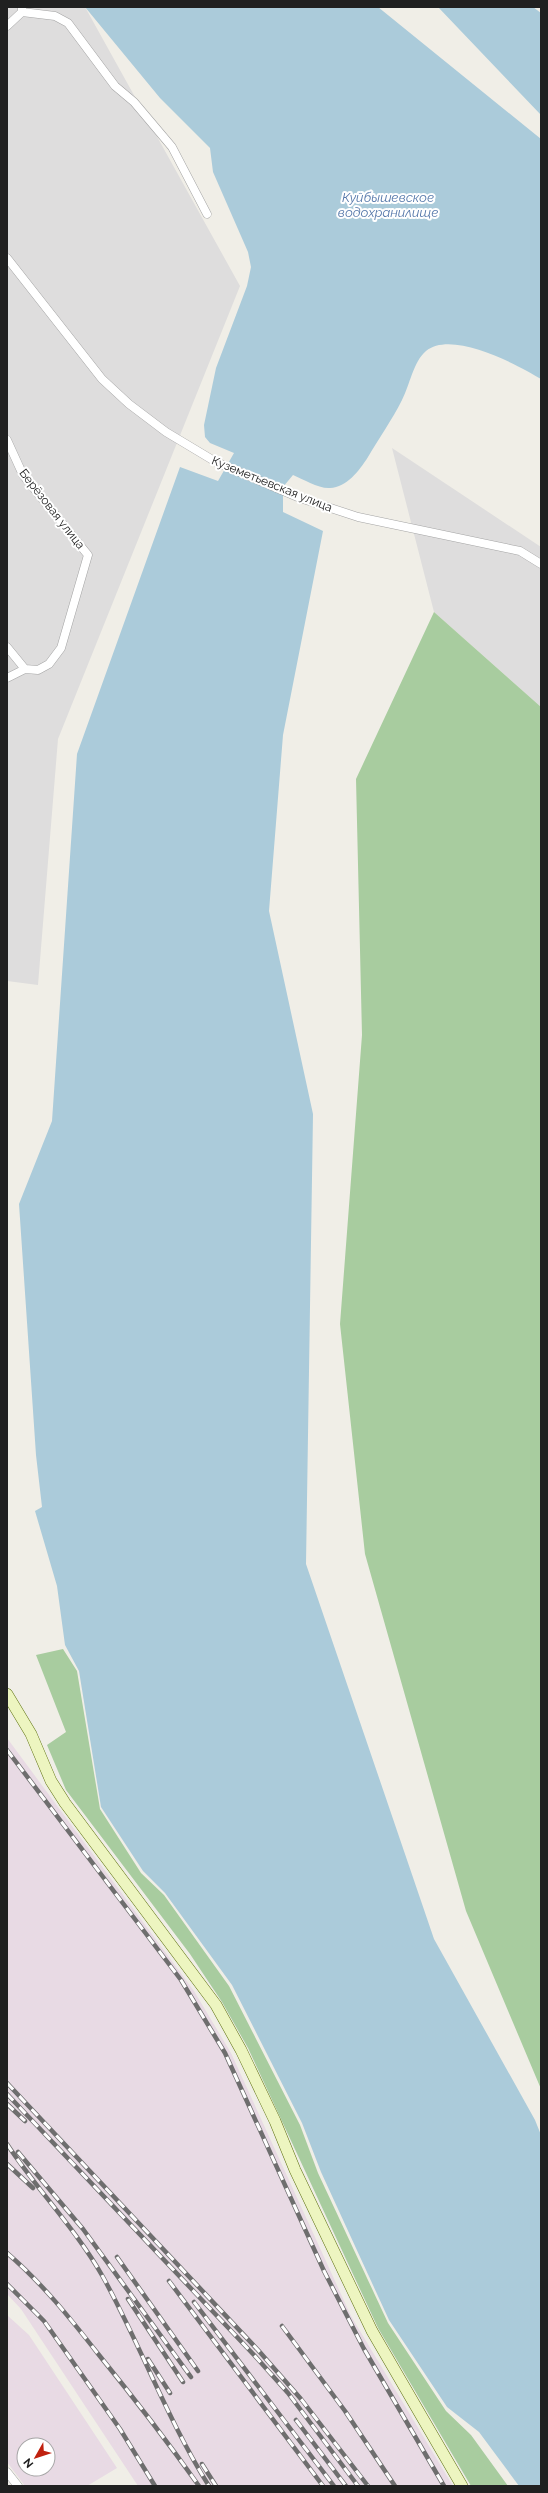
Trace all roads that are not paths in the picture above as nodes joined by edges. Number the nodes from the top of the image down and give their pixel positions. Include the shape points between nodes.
1 (22, 10) edge
2 (7, 26) edge
3 (207, 214) dead end
4 (7, 258) edge
5 (7, 440) edge
6 (541, 564) edge
7 (7, 647) edge
8 (25, 669) junction
9 (7, 678) edge
10 (7, 1694) edge
11 (7, 2472) edge
12 (18, 2486) edge
13 (462, 2486) edge

1 - 2 street
1 - 3 street via 56,16 68,23 115,86 134,102 172,147
4 - 6 street, Куземетьевская улица via 108,384 129,404 166,432 216,462 300,498 358,517 520,551
5 - 8 street, Берёзовая улица via 23,475 88,555 61,648 50,664 38,670
7 - 8 street
8 - 9 street
10 - 13 main road via 31,1734 51,1781 65,1803 216,2005 276,2121 295,2170 372,2331
11 - 12 street

